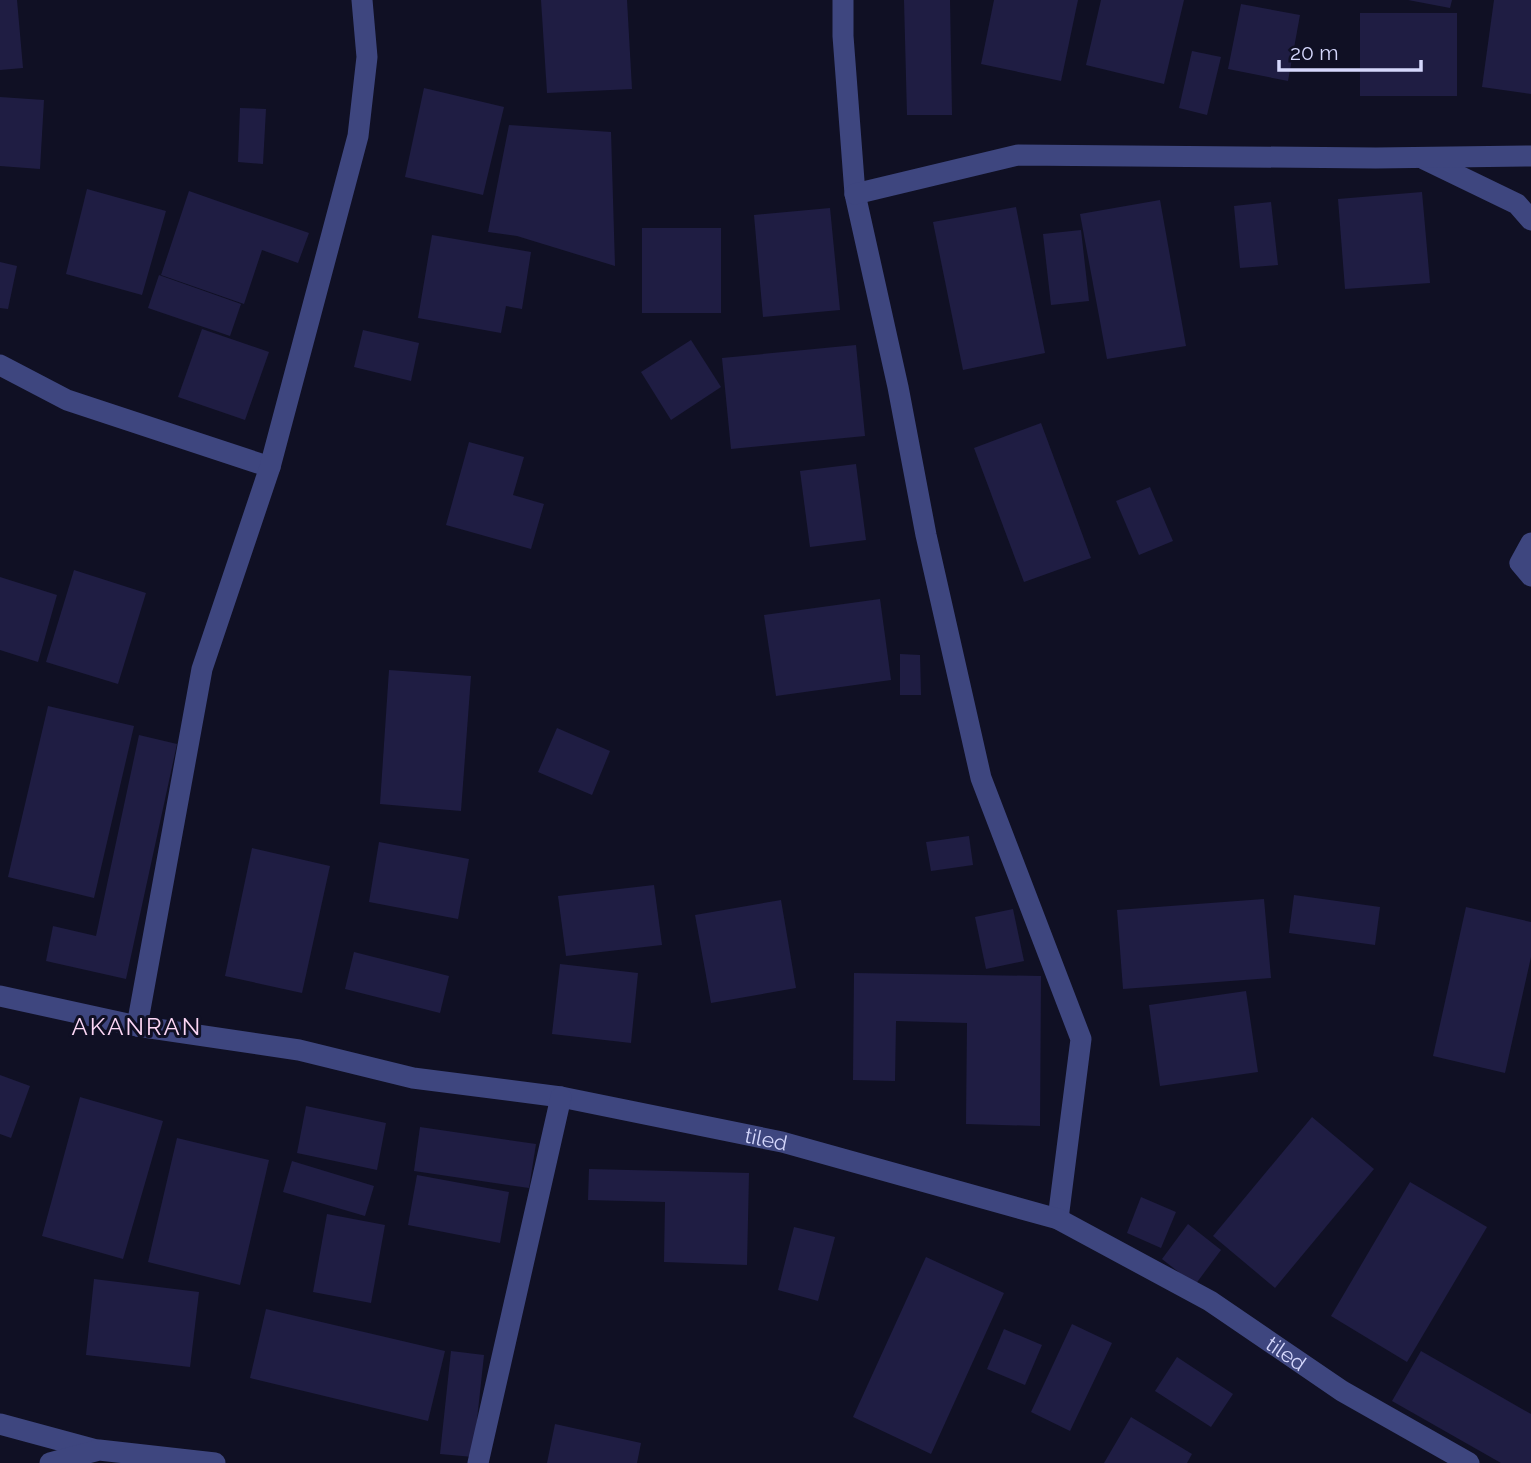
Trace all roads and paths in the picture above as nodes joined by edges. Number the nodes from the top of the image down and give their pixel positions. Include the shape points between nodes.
1 (362, 0) edge
2 (843, 0) edge
3 (1531, 156) edge
4 (1420, 157) junction
5 (855, 194) junction
6 (1531, 220) edge
7 (0, 365) edge
8 (270, 467) junction
9 (1531, 543) edge
10 (1531, 576) edge
11 (0, 996) edge
12 (137, 1026) junction
13 (561, 1097) junction
14 (1058, 1219) junction
15 (0, 1424) edge
16 (99, 1450) junction
17 (50, 1463) edge
18 (215, 1463) edge
19 (478, 1463) edge
20 (1469, 1463) edge

1 - 8 street via 367,57 358,136
2 - 5 street
3 - 4 street
4 - 5 street via 1017,155
4 - 6 street via 1517,204
5 - 14 street via 981,778 1081,1039
7 - 8 street via 67,400
8 - 12 street via 202,669
9 - 10 street via 1520,563
11 - 12 street, tiled
12 - 13 street, tiled via 299,1050 413,1078
13 - 14 street, tiled via 782,1142
13 - 19 street
14 - 20 street, tiled via 1210,1301 1342,1391
15 - 16 street
16 - 17 street
16 - 18 street

